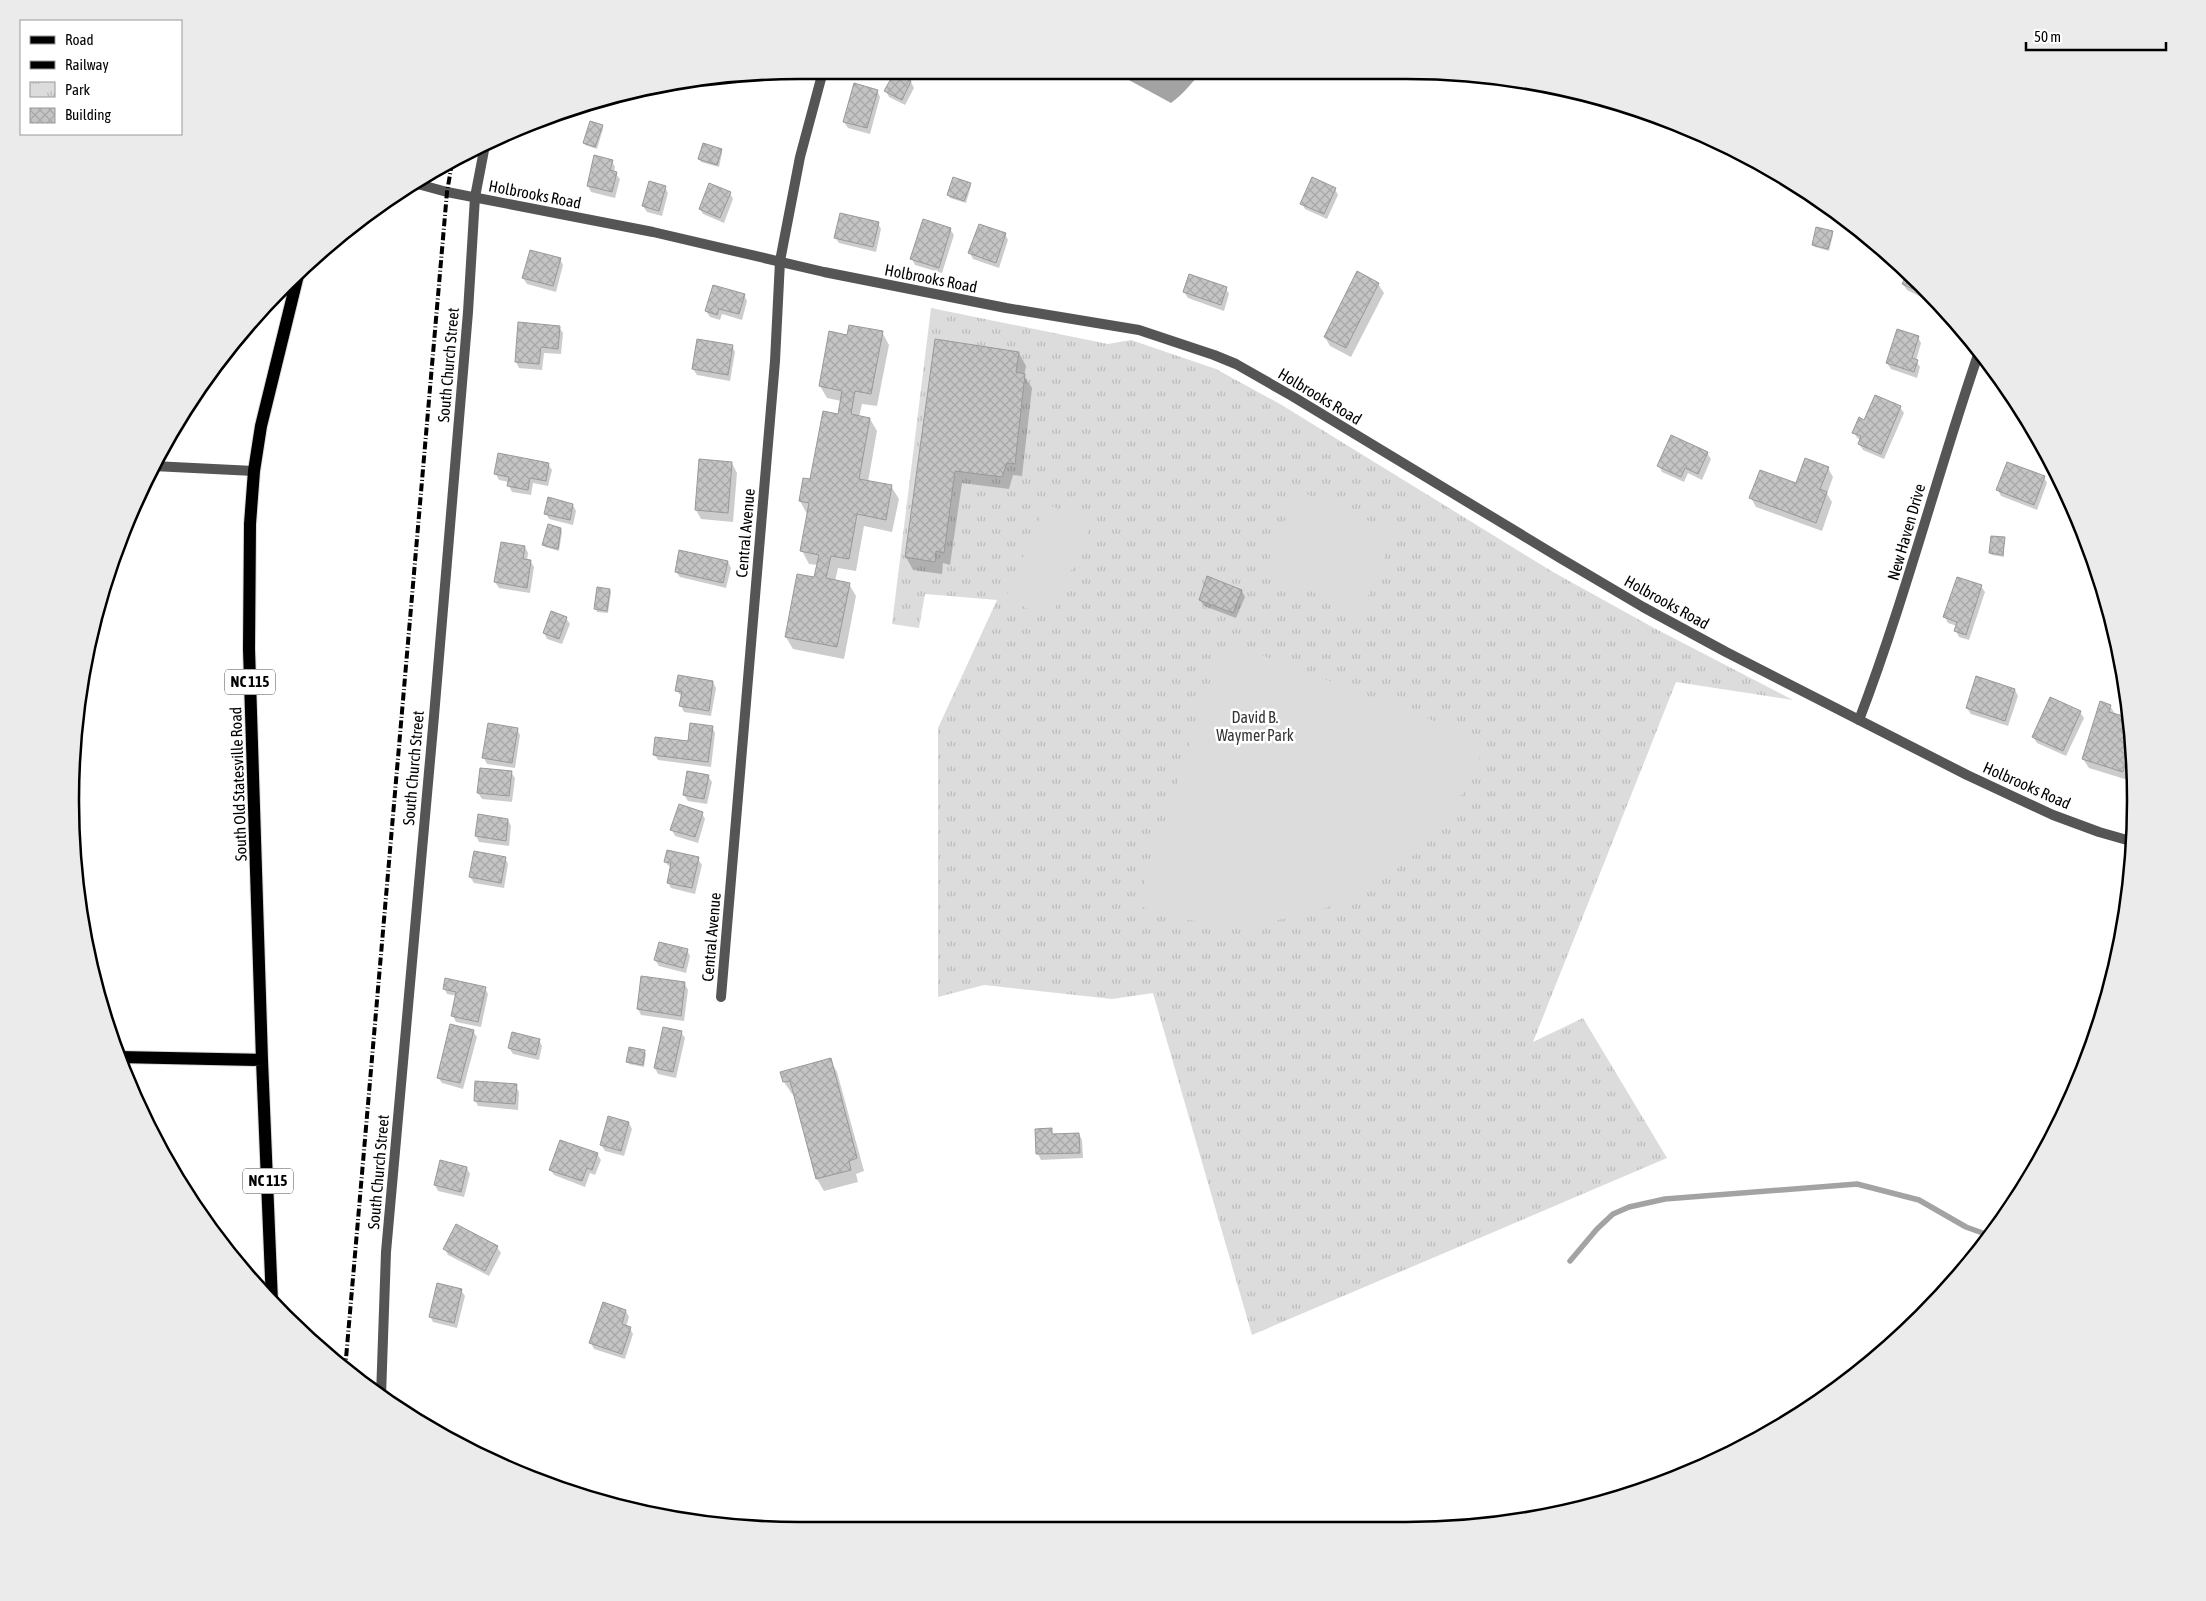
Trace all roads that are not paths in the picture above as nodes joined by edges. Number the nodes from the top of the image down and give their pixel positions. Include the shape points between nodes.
1 (821, 79) edge
2 (484, 152) edge
3 (424, 185) edge
4 (475, 197) junction
5 (780, 261) junction
6 (296, 285) edge
7 (1976, 358) edge
8 (161, 466) edge
9 (254, 471) junction
10 (1859, 720) junction
11 (2126, 840) edge
12 (721, 997) dead end
13 (127, 1057) edge
14 (262, 1060) junction
15 (272, 1291) edge
16 (381, 1388) edge

1 - 5 street, Central Avenue via 800,157
2 - 4 street, South Church Street
3 - 4 street, Holbrooks Road
4 - 5 street, Holbrooks Road
4 - 16 street, South Church Street via 468,312 387,1243
5 - 10 street, Holbrooks Road via 1006,308 1139,330 1214,354 1292,396 1644,607
5 - 12 street, Central Avenue via 774,371
6 - 9 main road, South Old Statesville Road / NC 115 via 263,417
7 - 10 street, New Haven Drive via 1916,555
8 - 9 street
9 - 14 main road, South Old Statesville Road / NC 115 via 248,597
10 - 11 street, Holbrooks Road via 2053,815
13 - 14 main road
14 - 15 main road, South Old Statesville Road / NC 115

